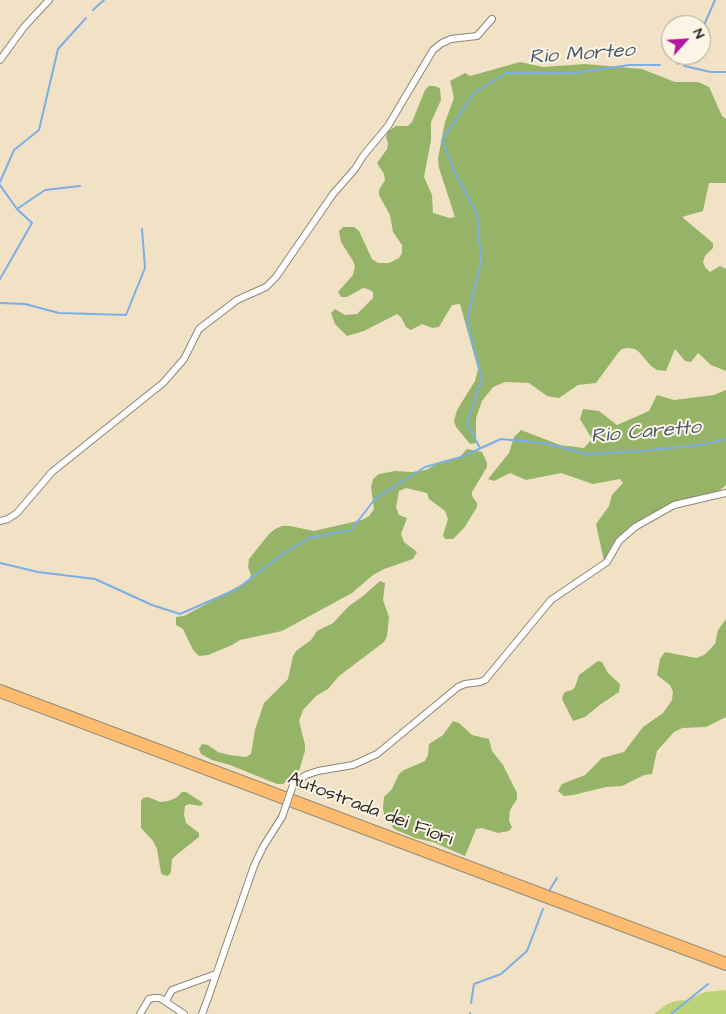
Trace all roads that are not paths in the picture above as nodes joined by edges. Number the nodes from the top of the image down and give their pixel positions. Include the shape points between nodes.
1 (49, 0) edge
2 (492, 19) dead end
3 (0, 60) edge
4 (726, 493) edge
5 (0, 521) edge
6 (0, 691) edge
7 (0, 700) edge
8 (726, 964) edge
9 (726, 972) edge
10 (216, 974) junction
11 (166, 1002) junction
12 (140, 1014) edge
13 (184, 1014) edge
14 (202, 1014) edge

1 - 3 street
2 - 5 street via 477,36 451,39 433,50 388,126 333,194 276,277 266,287 225,308 199,329 184,359 163,383 52,472 17,513
4 - 10 street, bridge via 674,505 635,527 619,541 607,562 551,600 485,680 458,688 377,754 353,765 306,775 293,785 282,817 254,866
6 - 8 highway, Autostrada dei Fiori
7 - 9 highway, Autostrada dei Fiori
10 - 11 street via 172,990
10 - 14 street
11 - 12 street via 160,998 149,999
11 - 13 street

